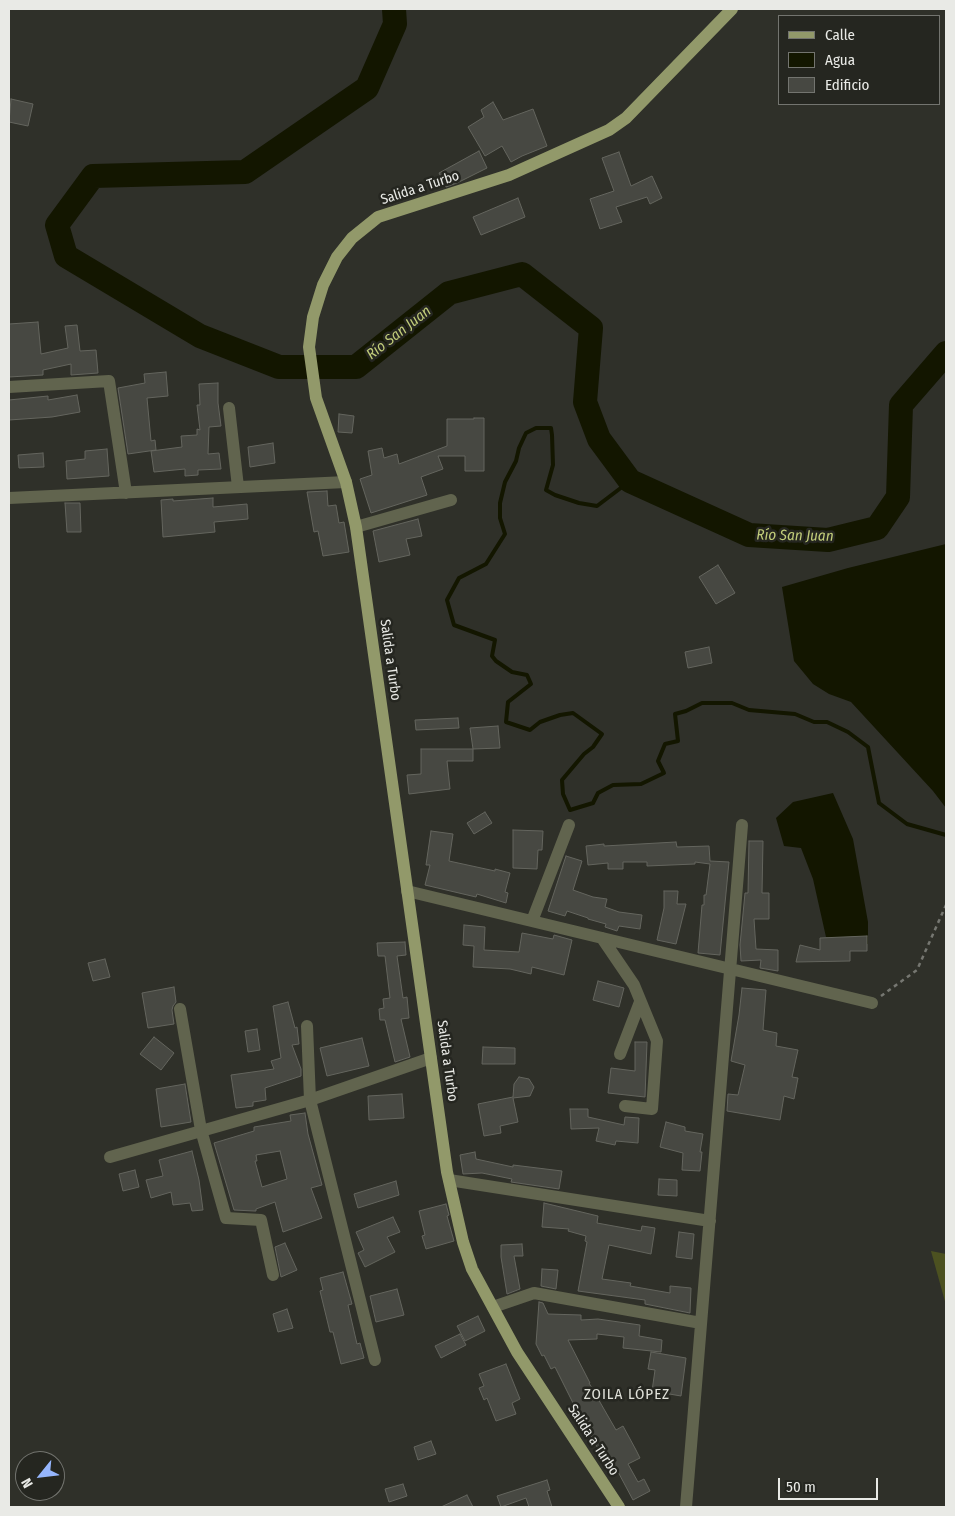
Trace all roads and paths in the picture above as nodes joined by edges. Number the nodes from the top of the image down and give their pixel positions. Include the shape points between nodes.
1 (732, 9) edge
2 (9, 386) edge
3 (229, 408) dead end
4 (346, 482) junction
5 (238, 487) junction
6 (126, 493) junction
7 (9, 498) edge
8 (451, 500) dead end
9 (356, 527) junction
10 (569, 825) dead end
11 (742, 825) dead end
12 (408, 891) junction
13 (946, 906) edge
14 (532, 921) junction
15 (602, 938) junction
16 (730, 969) junction
17 (640, 1002) junction
18 (872, 1003) joint
19 (180, 1009) dead end
20 (307, 1026) dead end
21 (620, 1054) dead end
22 (431, 1058) junction
23 (310, 1100) junction
24 (625, 1106) dead end
25 (202, 1130) junction
26 (110, 1157) dead end
27 (449, 1180) junction
28 (710, 1221) junction
29 (273, 1275) dead end
30 (493, 1307) junction
31 (701, 1323) junction
32 (375, 1360) dead end
33 (619, 1507) edge
34 (686, 1507) edge

1 - 4 main road, Salida a Turbo via 626,118 609,130 508,175 378,217 352,238 337,257 323,285 313,317 309,347 316,398
2 - 6 street via 109,381
3 - 5 street
4 - 5 street
4 - 9 main road, Salida a Turbo
5 - 6 street
6 - 7 street
8 - 9 street
9 - 12 main road, Salida a Turbo
10 - 14 street
11 - 16 street
12 - 14 street
12 - 22 main road, Salida a Turbo
13 - 18 path via 917,970
14 - 15 street
15 - 16 street
15 - 17 street via 634,985
16 - 18 street
16 - 28 street
17 - 21 street
17 - 24 street via 657,1041 652,1109
19 - 25 street
20 - 23 street
22 - 23 street
22 - 27 main road, Salida a Turbo
23 - 25 street
23 - 32 street
25 - 26 street
25 - 29 street via 226,1218 261,1220
27 - 28 street
27 - 30 main road, Salida a Turbo via 469,1260
28 - 31 street
30 - 31 street via 534,1293
30 - 33 main road, Salida a Turbo via 517,1352
31 - 34 street

